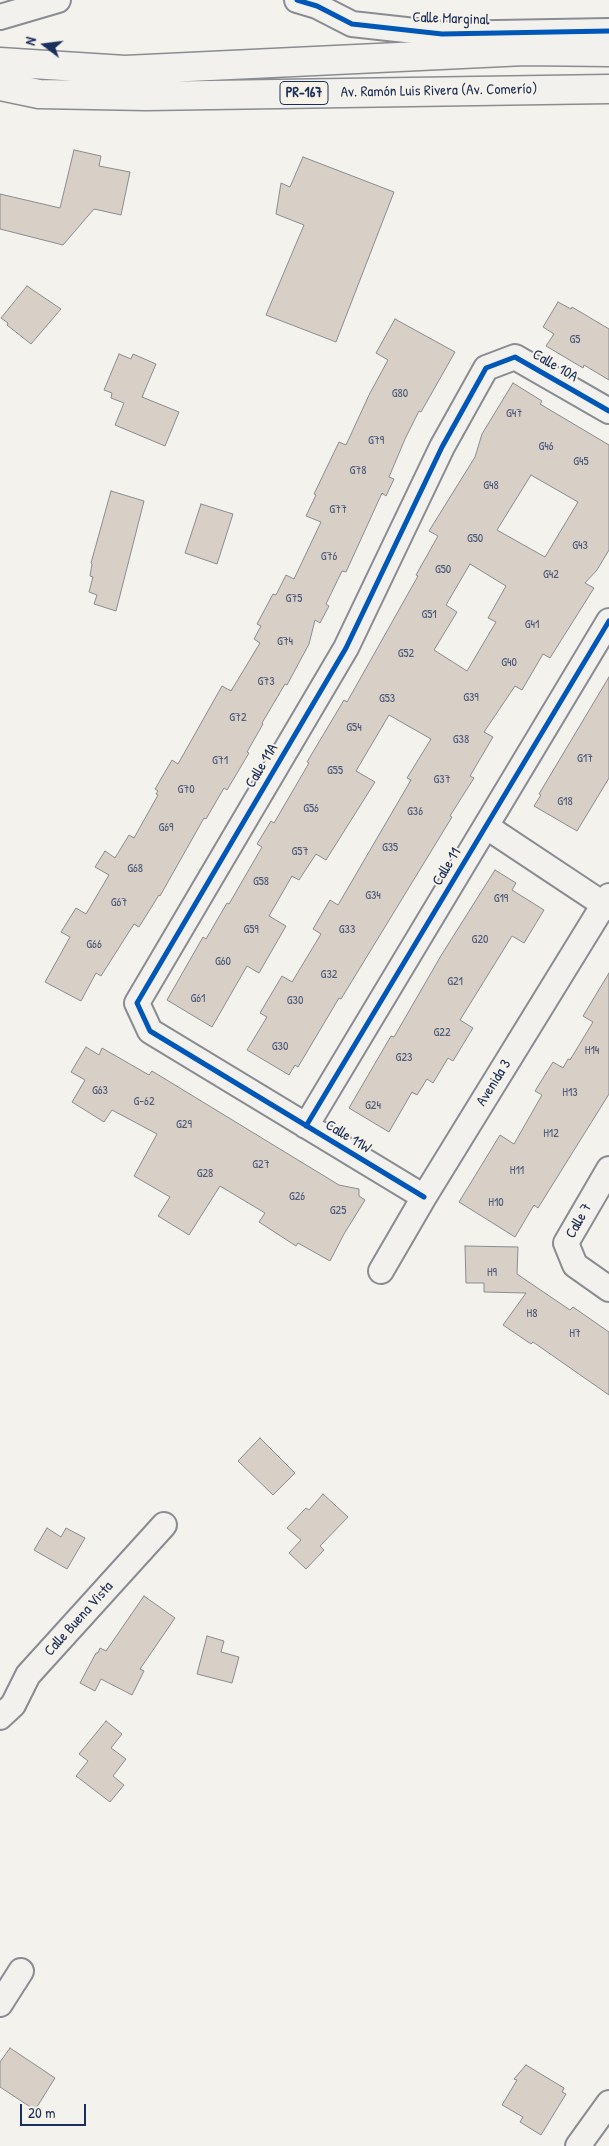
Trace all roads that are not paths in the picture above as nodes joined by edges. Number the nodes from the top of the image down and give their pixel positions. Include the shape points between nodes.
1 (58, 0) edge
2 (297, 0) edge
3 (0, 17) edge
4 (609, 31) edge
5 (609, 52) edge
6 (0, 62) edge
7 (0, 86) edge
8 (609, 89) edge
9 (609, 412) edge
10 (442, 447) joint
11 (609, 621) edge
12 (486, 827) junction
13 (607, 903) edge
14 (209, 1066) joint
15 (306, 1126) junction
16 (609, 1168) edge
17 (424, 1197) junction
18 (381, 1271) dead end
19 (609, 1289) edge
20 (164, 1525) dead end
21 (0, 1717) edge
22 (21, 1971) dead end
23 (0, 2004) edge
24 (609, 2102) edge
25 (578, 2146) edge

1 - 3 street
2 - 4 street, Calle Marginal via 318,6 352,24 442,34
5 - 6 highway, PR-167 via 525,51 125,70
7 - 8 highway, Av. Ramón Luis Rivera (Av. Comerío) / PR-167 via 40,94 146,96
9 - 10 street, Calle 10A via 515,357 486,368
10 - 14 street, Calle 11A via 346,648 137,1003 150,1031
11 - 12 street, Calle 11
12 - 13 street
12 - 15 street, Calle 11
13 - 17 street, Avenida 3
14 - 15 street, Calle 11W
15 - 17 street, Calle 11W
16 - 19 street, Calle 7 via 566,1243 575,1265
17 - 18 street, Avenida 3
20 - 21 street, Calle Buena Vista via 28,1675 14,1705
22 - 23 street
24 - 25 street

